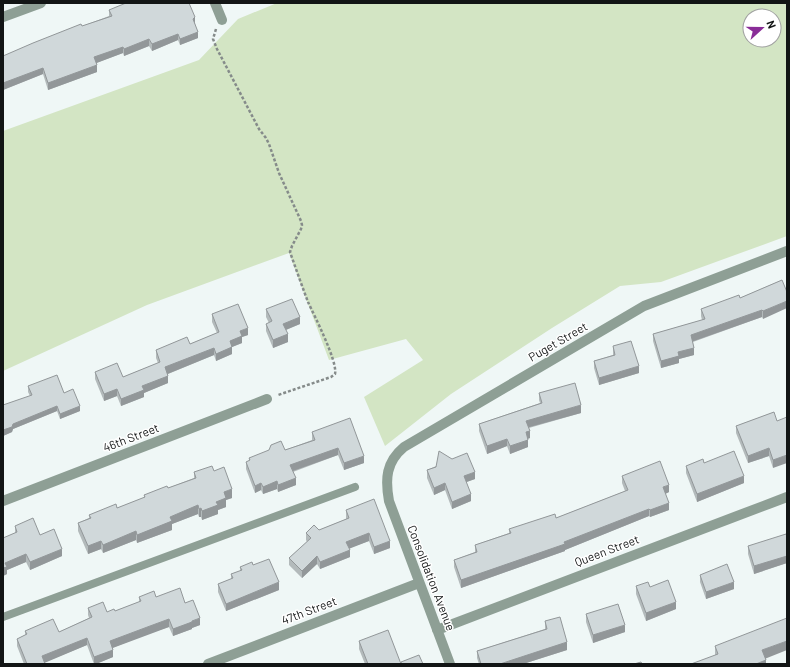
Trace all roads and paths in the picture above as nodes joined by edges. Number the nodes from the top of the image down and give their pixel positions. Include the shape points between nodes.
1 (41, 3) edge
2 (215, 3) edge
3 (3, 17) edge
4 (222, 20) joint
5 (787, 251) edge
6 (267, 399) joint
7 (355, 487) dead end
8 (787, 497) edge
9 (3, 501) edge
10 (389, 501) joint
11 (419, 583) junction
12 (3, 617) edge
13 (437, 630) junction
14 (208, 664) edge
15 (450, 664) edge

1 - 3 street
2 - 4 street
4 - 6 path via 213,39 266,138 279,174 300,217 302,226 290,252 336,368 335,374 331,377
5 - 10 street, Puget Street via 644,306 404,447 390,463 387,482
6 - 9 street, 46th Street
7 - 12 lane
8 - 13 street, Queen Street
10 - 11 street, Consolidation Avenue
11 - 13 street, Consolidation Avenue
11 - 14 street, 47th Street
13 - 15 street, Consolidation Avenue

